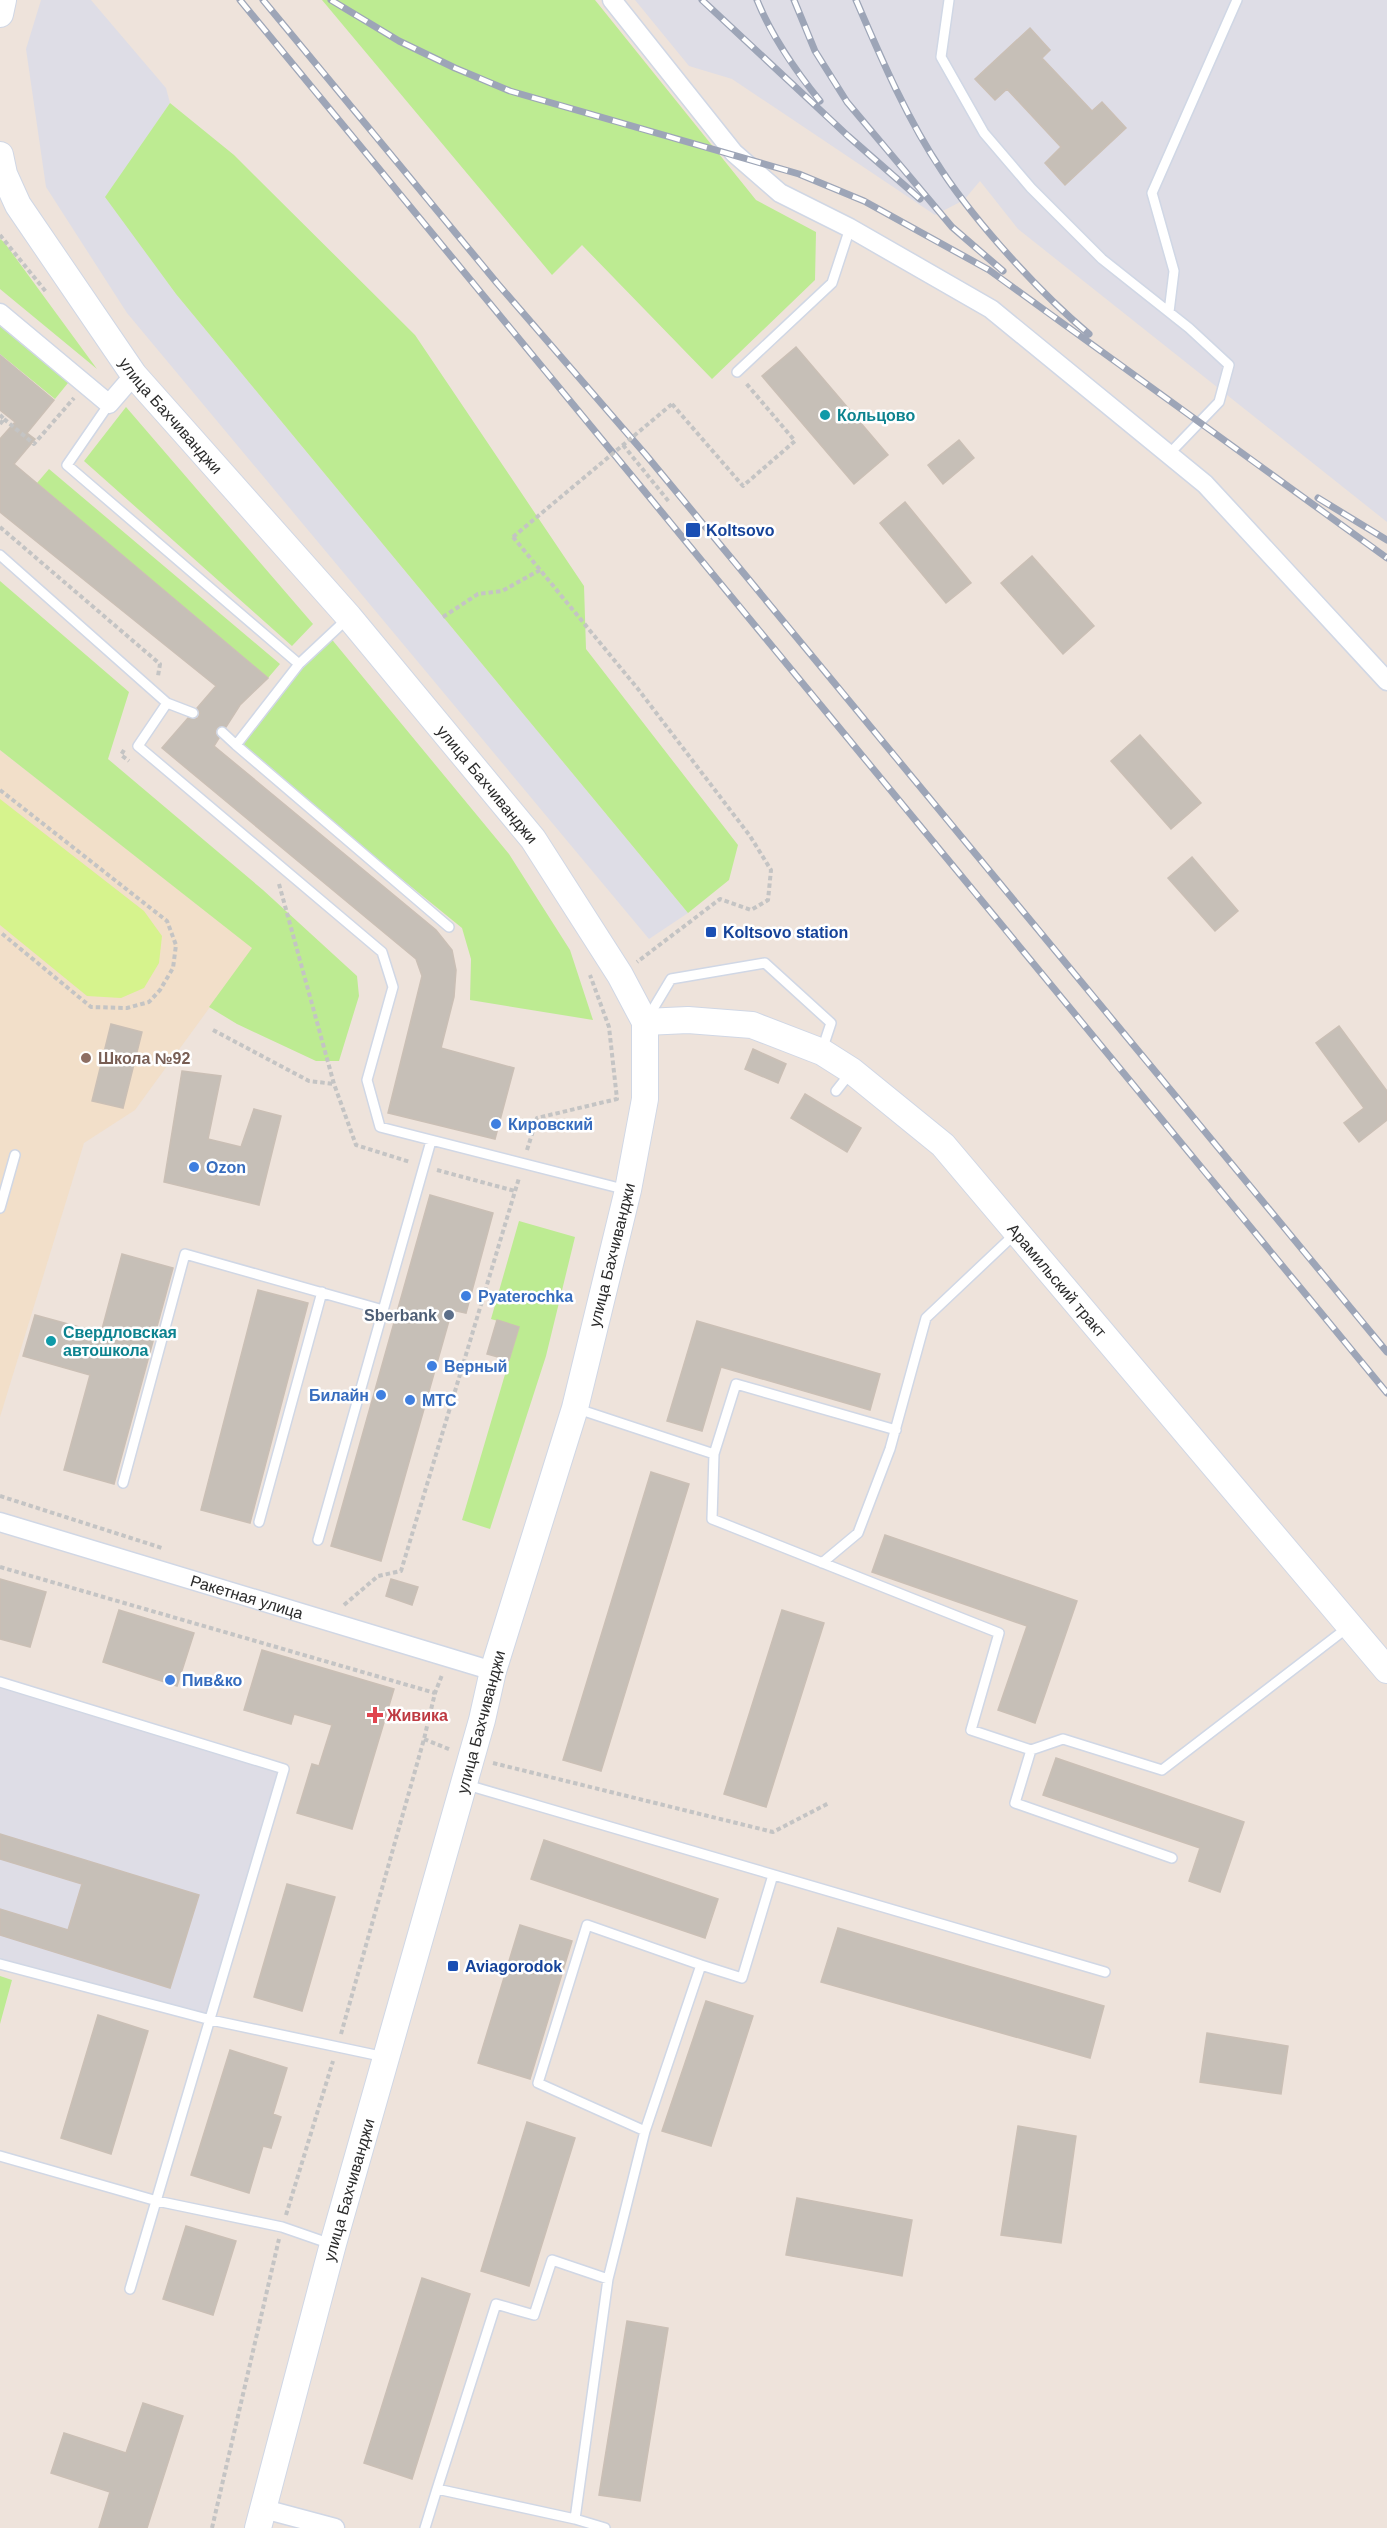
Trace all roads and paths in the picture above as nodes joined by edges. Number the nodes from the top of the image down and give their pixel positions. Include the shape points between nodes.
1 (3, 0) edge
2 (612, 0) edge
3 (949, 0) edge
4 (1237, 0) edge
5 (0, 14) edge
6 (0, 155) edge
7 (850, 228) junction
8 (0, 235) edge
9 (50, 296) dead end
10 (1169, 312) junction
11 (0, 313) edge
12 (737, 372) joint
13 (134, 375) junction
14 (86, 384) junction
15 (109, 404) junction
16 (2, 417) edge
17 (0, 424) edge
18 (623, 445) junction
19 (1169, 454) junction
20 (670, 503) dead end
21 (0, 527) edge
22 (0, 555) edge
23 (540, 570) junction
24 (349, 617) junction
25 (443, 617) dead end
26 (299, 664) junction
27 (1387, 681) edge
28 (156, 693) junction
29 (166, 703) junction
30 (193, 713) dead end
31 (222, 732) dead end
32 (127, 744) dead end
33 (236, 745) junction
34 (130, 762) dead end
35 (0, 790) edge
36 (269, 876) dead end
37 (449, 927) dead end
38 (0, 932) edge
39 (588, 967) dead end
40 (620, 975) junction
41 (598, 996) junction
42 (645, 1022) junction
43 (213, 1030) dead end
44 (822, 1052) junction
45 (852, 1071) junction
46 (334, 1084) junction
47 (836, 1091) dead end
48 (431, 1141) junction
49 (15, 1155) dead end
50 (523, 1163) junction
51 (424, 1166) junction
52 (628, 1190) junction
53 (515, 1191) junction
54 (0, 1208) edge
55 (1019, 1231) junction
56 (322, 1292) junction
57 (383, 1310) junction
58 (575, 1408) junction
59 (896, 1430) junction
60 (714, 1454) junction
61 (123, 1483) dead end
62 (0, 1522) edge
63 (259, 1522) dead end
64 (318, 1540) dead end
65 (822, 1563) junction
66 (0, 1567) edge
67 (344, 1606) dead end
68 (1350, 1626) junction
69 (493, 1671) junction
70 (1387, 1671) edge
71 (0, 1682) edge
72 (435, 1693) dead end
73 (424, 1739) dead end
74 (1031, 1750) junction
75 (471, 1757) junction
76 (464, 1784) junction
77 (830, 1803) dead end
78 (1172, 1858) dead end
79 (773, 1875) junction
80 (0, 1964) edge
81 (701, 1965) junction
82 (1105, 1972) dead end
83 (211, 2020) junction
84 (385, 2057) junction
85 (645, 2131) junction
86 (0, 2156) edge
87 (157, 2201) junction
88 (333, 2244) junction
89 (608, 2279) junction
90 (130, 2289) dead end
91 (437, 2489) junction
92 (261, 2518) edge
93 (575, 2519) junction
94 (335, 2528) edge
95 (425, 2528) edge
96 (605, 2528) edge

1 - 5 main road
2 - 7 street via 734,153 780,193
3 - 10 lane via 941,57 984,133 1031,188 1102,259
4 - 10 lane via 1152,193 1174,271
6 - 13 main road, улица Бахчиванджи via 18,205
7 - 12 lane via 832,283
7 - 19 street via 992,309
8 - 9 path
10 - 19 lane via 1229,365 1219,402
11 - 14 street
12 - 18 path, bridge via 795,441 743,486 672,404
13 - 15 street
13 - 24 main road, улица Бахчиванджи
14 - 15 street
14 - 16 path via 34,444
15 - 26 lane via 67,465
16 - 17 path
18 - 20 path
18 - 23 path, bridge via 513,537
19 - 27 street via 1205,484
21 - 28 path via 160,664
22 - 28 lane
23 - 25 path via 502,591 478,594
23 - 40 path via 659,717 750,836 771,870 768,900 751,910 720,899
24 - 26 lane
24 - 40 main road, улица Бахчиванджи via 533,839
26 - 33 lane
28 - 29 lane
29 - 30 lane
29 - 48 lane via 138,747 382,952 393,987 367,1080 380,1128
31 - 33 lane
32 - 34 path via 121,754
33 - 37 lane
35 - 38 path via 167,921 176,945 173,968 149,1002 127,1008 91,1007
36 - 46 path via 279,884
39 - 41 path
40 - 41 path
40 - 42 main road, улица Бахчиванджи
41 - 50 path via 609,1027 617,1099 537,1118
42 - 44 main road, Арамильский тракт via 688,1020 752,1025
42 - 44 lane via 671,979 765,963 831,1023
42 - 52 main road, улица Бахчиванджи via 645,1100
43 - 46 path via 309,1081
44 - 45 main road, Арамильский тракт
45 - 47 lane
45 - 55 main road, Арамильский тракт via 943,1145
46 - 51 path via 356,1145
48 - 50 lane
48 - 51 lane
49 - 54 lane
50 - 52 lane
50 - 53 path
51 - 53 path
51 - 57 lane
52 - 58 main road, улица Бахчиванджи
53 - 67 path via 401,1571 378,1576
55 - 59 lane via 926,1318
55 - 68 main road, Арамильский тракт
56 - 57 lane
56 - 61 lane via 185,1254
56 - 63 lane
57 - 64 lane
58 - 60 lane
58 - 69 main road, улица Бахчиванджи
59 - 60 lane via 736,1384
59 - 65 lane via 858,1533
60 - 65 lane via 712,1519
62 - 69 street, Ракетная улица
65 - 74 lane via 999,1633 971,1730
66 - 72 path
68 - 70 main road, Арамильский тракт
68 - 74 lane via 1162,1770 1063,1739
69 - 75 main road, улица Бахчиванджи
71 - 83 lane via 284,1769
73 - 75 path
74 - 78 lane via 1015,1803
75 - 76 main road, улица Бахчиванджи
75 - 77 path via 773,1832
76 - 79 lane
76 - 84 main road, улица Бахчиванджи
79 - 81 lane via 742,1978
79 - 82 lane
80 - 83 lane
81 - 85 lane
81 - 85 lane via 587,1925 538,2083
83 - 84 lane
83 - 87 lane
84 - 88 main road, улица Бахчиванджи
85 - 89 lane
86 - 87 lane
87 - 88 lane via 282,2227
87 - 90 lane
88 - 92 main road, улица Бахчиванджи
89 - 91 lane via 552,2260 534,2315 496,2304
89 - 93 lane
91 - 93 lane
91 - 95 lane
92 - 94 street
93 - 96 lane

